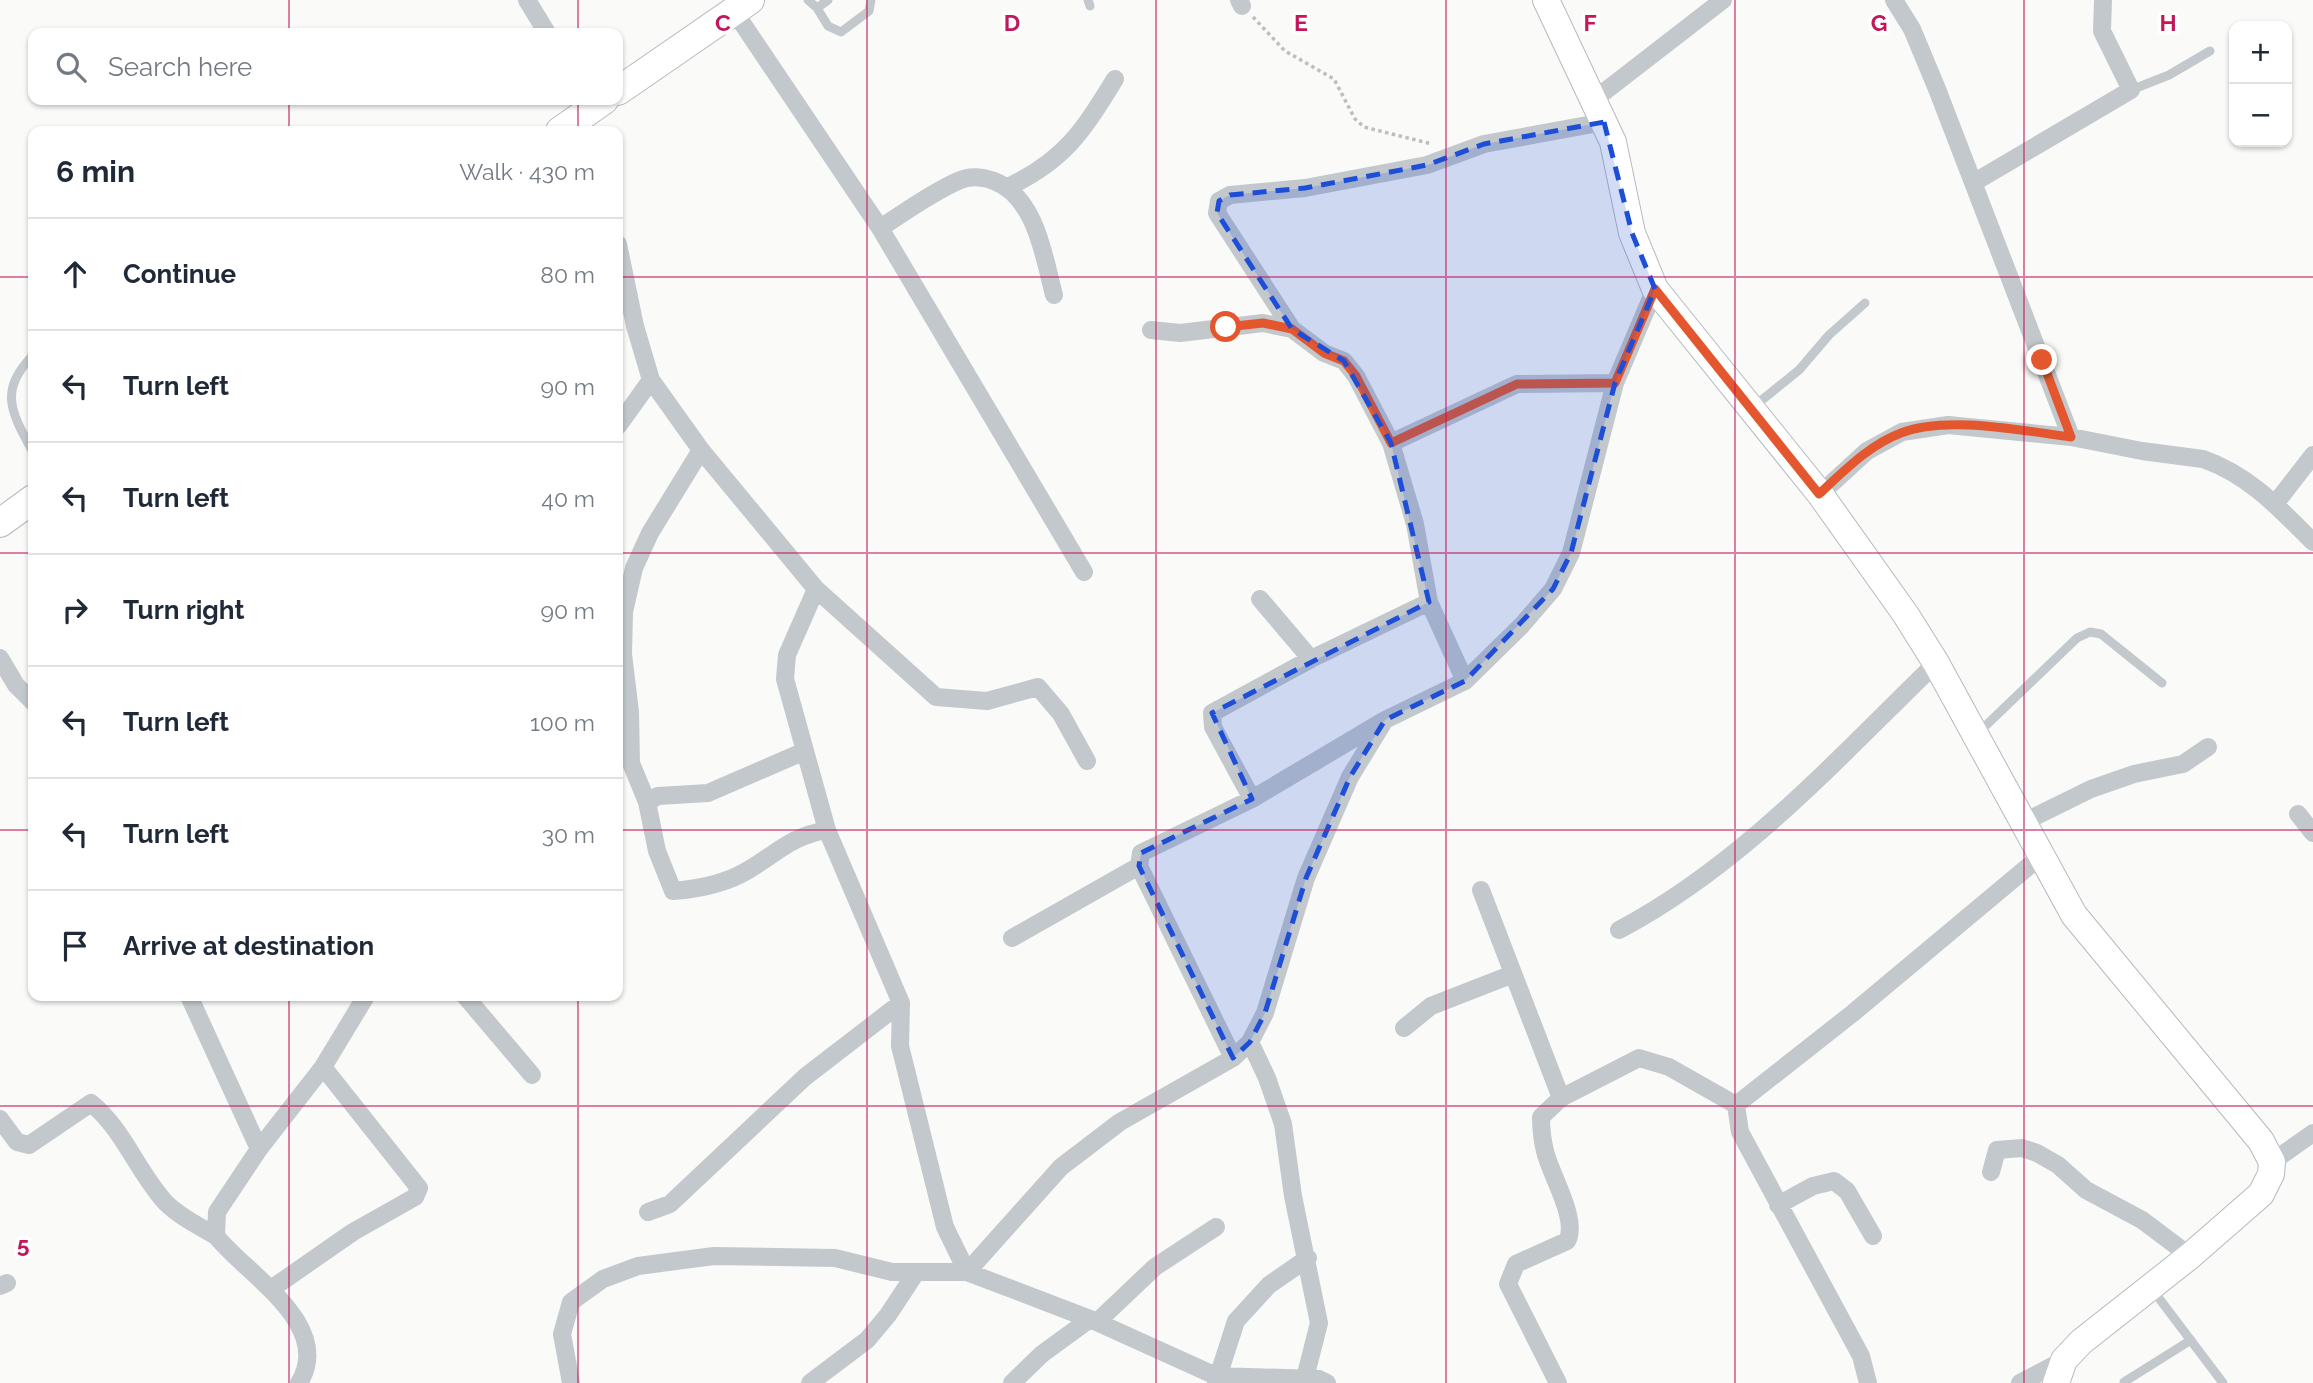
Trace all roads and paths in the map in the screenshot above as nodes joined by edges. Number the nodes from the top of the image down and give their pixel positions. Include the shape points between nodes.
1 (527, 0) edge
2 (808, 0) edge
3 (828, 0) edge
4 (871, 0) edge
5 (1546, 0) edge
6 (1723, 0) edge
7 (1894, 0) edge
8 (2103, 0) edge
9 (1240, 3) edge
10 (742, 6) edge
11 (817, 8) junction
12 (544, 28) edge
13 (2210, 51) dead end
14 (1115, 79) dead end
15 (623, 87) edge
16 (2131, 90) junction
17 (591, 105) edge
18 (1600, 111) junction
19 (566, 126) edge
20 (1463, 150) junction
21 (1973, 183) junction
22 (1008, 187) junction
23 (880, 228) junction
24 (623, 268) edge
25 (1655, 289) junction
26 (1054, 295) dead end
27 (1865, 303) dead end
28 (1292, 329) junction
29 (1151, 330) dead end
30 (28, 358) edge
31 (651, 380) junction
32 (1615, 383) junction
33 (1751, 409) junction
34 (623, 419) edge
35 (2071, 437) junction
36 (28, 443) edge
37 (1391, 443) junction
38 (701, 450) junction
39 (2313, 455) edge
40 (1819, 494) junction
41 (28, 503) edge
42 (2275, 504) junction
43 (0, 523) edge
44 (2313, 542) edge
45 (1084, 572) dead end
46 (816, 589) junction
47 (1260, 599) dead end
48 (1429, 602) junction
49 (0, 658) edge
50 (1311, 659) junction
51 (1936, 663) junction
52 (1465, 681) junction
53 (2162, 683) dead end
54 (28, 697) edge
55 (1385, 720) junction
56 (1976, 735) junction
57 (2208, 747) dead end
58 (805, 751) junction
59 (1087, 761) dead end
60 (1252, 799) junction
61 (647, 802) junction
62 (2298, 814) dead end
63 (2024, 822) junction
64 (827, 830) junction
65 (2313, 833) edge
66 (2042, 855) junction
67 (1139, 866) junction
68 (1481, 891) dead end
69 (1619, 930) dead end
70 (1012, 938) dead end
71 (1513, 974) junction
72 (191, 1001) edge
73 (363, 1001) edge
74 (469, 1001) edge
75 (901, 1003) junction
76 (1404, 1028) dead end
77 (1250, 1042) junction
78 (1233, 1058) junction
79 (323, 1067) junction
80 (531, 1075) dead end
81 (1561, 1098) junction
82 (1736, 1105) junction
83 (0, 1119) edge
84 (2313, 1133) edge
85 (259, 1149) junction
86 (2272, 1161) junction
87 (1991, 1172) dead end
88 (1778, 1205) junction
89 (648, 1212) dead end
90 (1216, 1227) dead end
91 (216, 1236) junction
92 (1873, 1236) dead end
93 (2190, 1256) junction
94 (1308, 1258) junction
95 (967, 1272) junction
96 (915, 1274) junction
97 (2151, 1287) junction
98 (271, 1289) junction
99 (1094, 1321) junction
100 (2190, 1340) junction
101 (2060, 1371) edge
102 (1305, 1378) junction
103 (1216, 1380) edge
104 (2124, 1382) edge
105 (299, 1383) edge
106 (571, 1383) edge
107 (810, 1383) edge
108 (1012, 1383) edge
109 (1326, 1383) edge
110 (1558, 1383) edge
111 (1868, 1383) edge
112 (2020, 1383) edge
113 (2223, 1383) edge

1 - 12 street
2 - 11 lane
3 - 11 lane
4 - 11 lane via 869,11 841,32 828,26
5 - 18 street
6 - 18 street
7 - 21 street via 1912,29
8 - 16 street via 2102,31
9 - 20 path via 1285,51 1334,79 1364,127
10 - 15 main road
10 - 23 street
13 - 16 lane
14 - 22 street via 1083,131 1049,165
16 - 21 street
17 - 19 main road
18 - 20 street
18 - 25 street via 1613,142 1632,233
20 - 28 street via 1427,165 1305,188 1230,195 1219,201 1217,213
21 - 35 street
22 - 23 street via 983,177 960,179
22 - 26 street via 1040,240
23 - 45 street
24 - 31 street
25 - 32 street
25 - 33 street
27 - 33 lane via 1799,370
28 - 29 street via 1263,323 1180,333
28 - 37 street via 1350,368
30 - 36 lane via 11,370 4,400
31 - 34 street
31 - 38 street
32 - 37 street via 1517,384
32 - 52 street via 1579,527 1553,589
33 - 40 street
35 - 40 street via 1948,425 1902,432 1867,451
35 - 42 street via 2203,459 2230,468
37 - 48 street via 1415,524
38 - 46 street
38 - 61 street via 650,533 634,568 624,612 631,763
39 - 42 street
40 - 51 street
41 - 43 main road
42 - 44 street
46 - 58 street via 787,655 785,679
46 - 59 street via 936,697 987,701 1038,687 1061,714
47 - 50 street
48 - 50 street
48 - 52 street
49 - 54 street
50 - 60 street via 1212,713 1213,727
51 - 56 street
51 - 69 street via 1728,860 1668,905
52 - 55 street
53 - 56 lane via 2101,634 2090,632 2077,638
55 - 60 street
55 - 77 street via 1350,777 1306,878 1265,1013
56 - 63 street
57 - 63 street via 2183,764 2091,789
58 - 61 street via 708,793 658,796
58 - 64 street
60 - 67 street via 1151,846 1142,853
61 - 64 street via 657,851 673,891 727,881 772,851 811,832
62 - 65 street
63 - 66 street
64 - 75 street
66 - 82 street
66 - 86 street via 2074,915 2100,950 2261,1141
67 - 70 street
67 - 78 street
68 - 71 street
71 - 76 street via 1431,1006
71 - 81 street
72 - 85 street
73 - 79 street
74 - 80 street
75 - 89 street via 805,1077 670,1203
75 - 95 street via 900,1046 906,1072 945,1227
77 - 78 street
77 - 94 street via 1283,1124
78 - 95 street via 1120,1122 1060,1167
79 - 85 street
79 - 98 street via 419,1188 415,1197 353,1232
81 - 82 street via 1639,1058 1670,1068
81 - 110 street via 1541,1117 1541,1130 1571,1234 1566,1241 1516,1264 1508,1284
82 - 88 street via 1740,1132
83 - 91 street via 18,1142 29,1145 91,1103 131,1149 164,1201
84 - 86 street
85 - 91 street via 217,1212
86 - 93 street via 2261,1194
87 - 93 street via 1997,1150 2022,1148 2037,1153 2086,1190 2143,1220
88 - 92 street via 1813,1186 1834,1181 1847,1191
88 - 111 street via 1861,1356
90 - 99 street via 1155,1267
91 - 98 street
93 - 97 street
94 - 102 street via 1320,1323
94 - 103 street via 1269,1285 1236,1321
95 - 96 street
95 - 99 street
96 - 106 street via 835,1258 714,1256 638,1266 603,1279 571,1301 562,1334
96 - 107 street via 867,1340
97 - 100 lane
97 - 101 street
98 - 105 street via 306,1339 304,1374
99 - 103 street
99 - 108 street via 1042,1354
100 - 104 lane
100 - 113 lane
101 - 112 street
102 - 103 street
102 - 109 street

